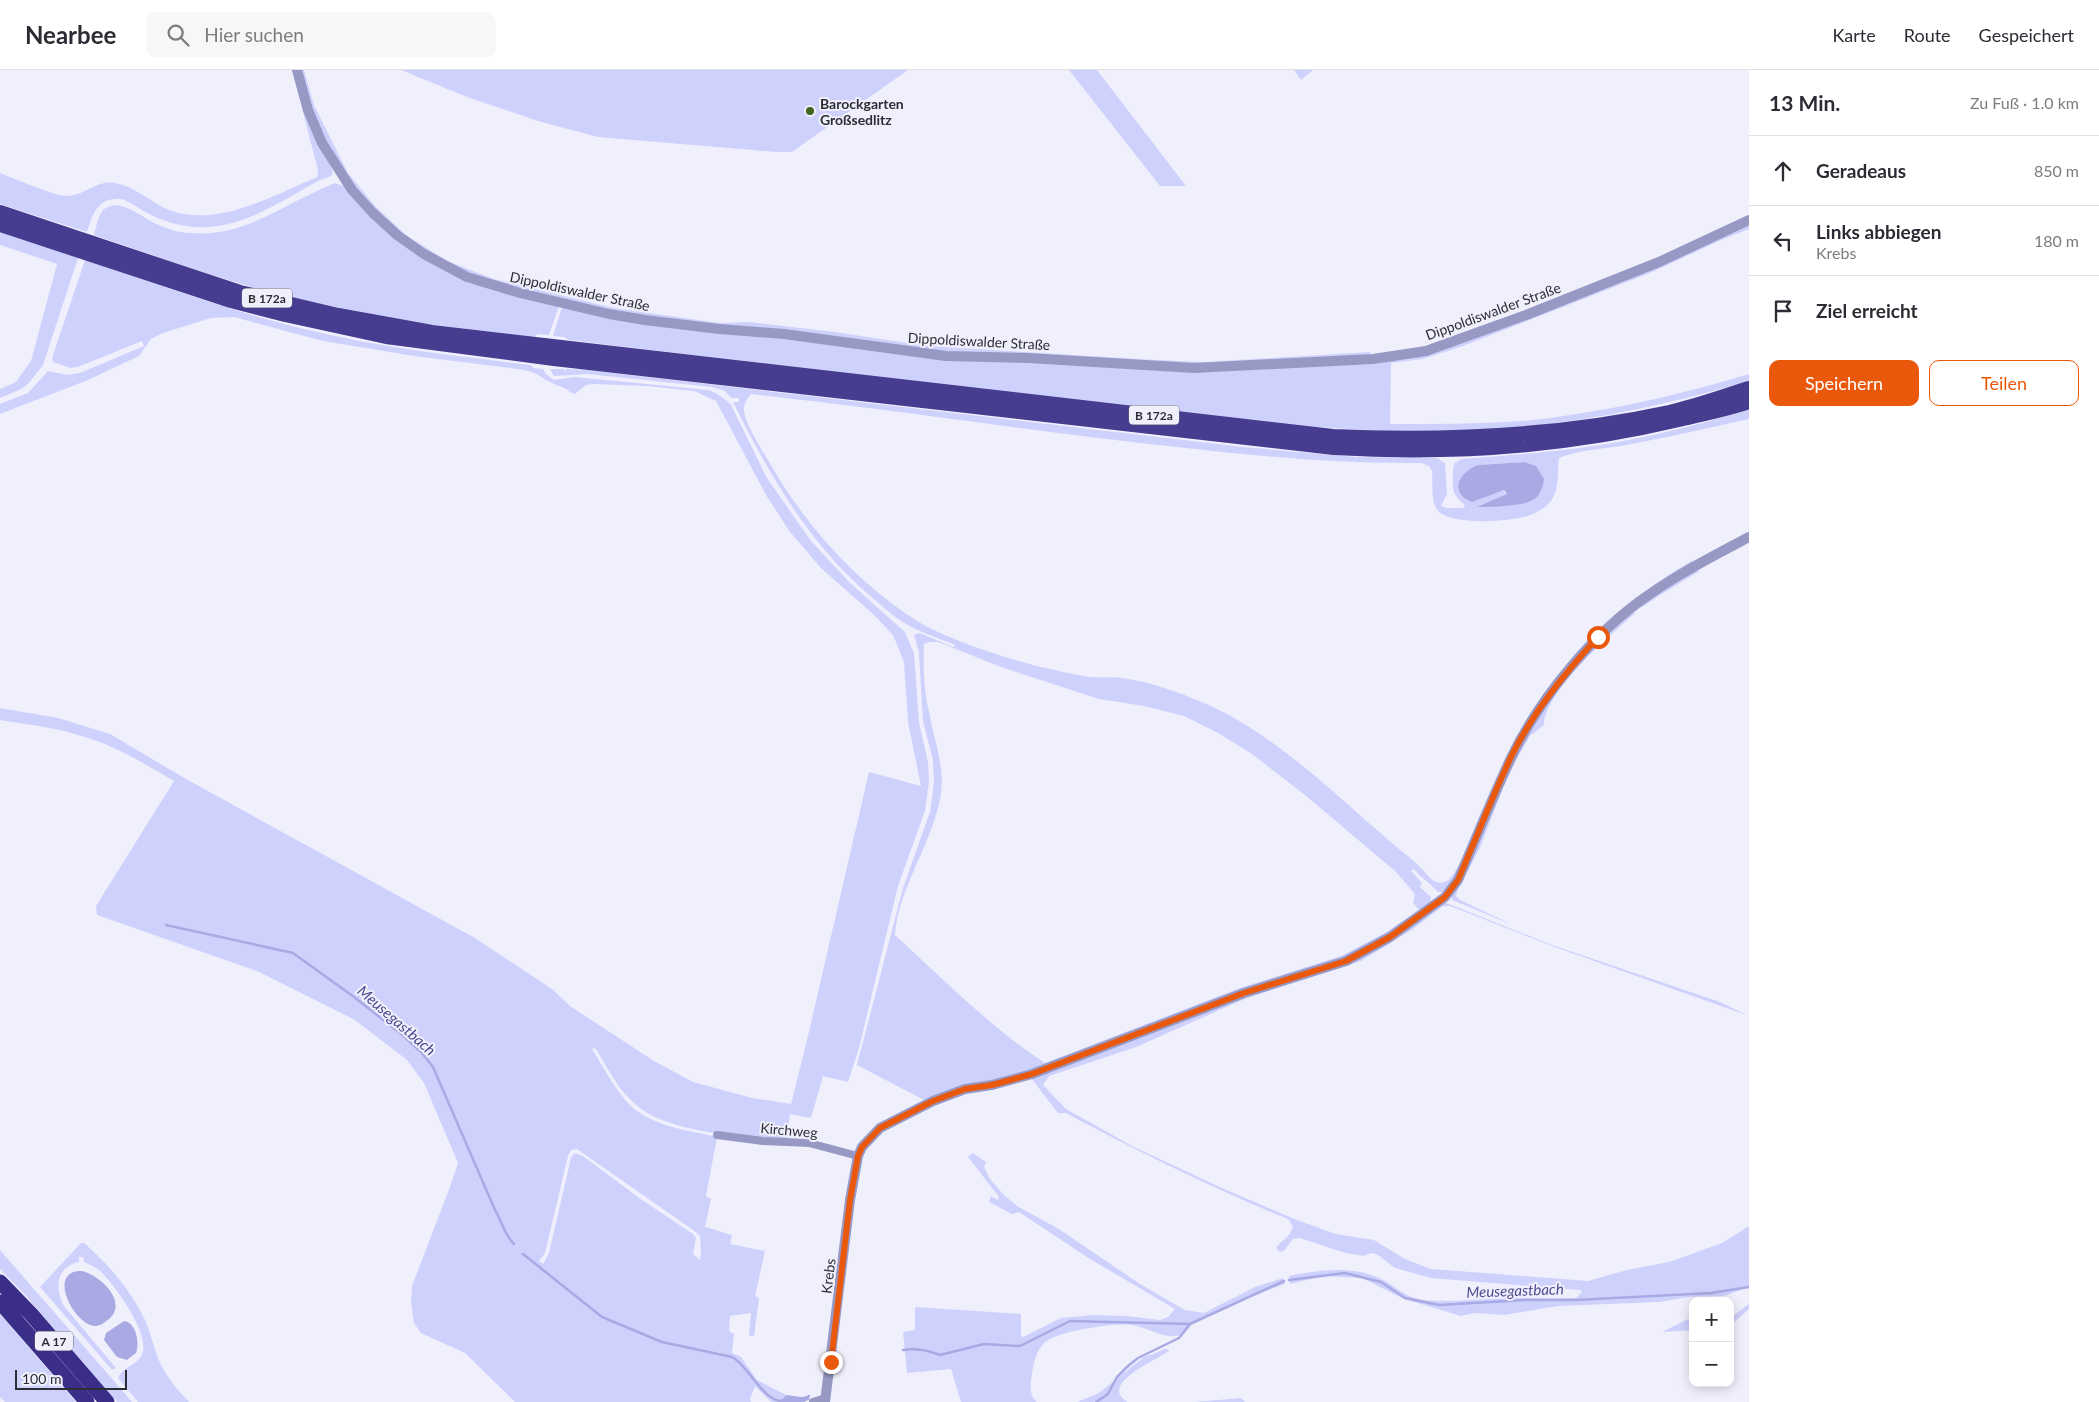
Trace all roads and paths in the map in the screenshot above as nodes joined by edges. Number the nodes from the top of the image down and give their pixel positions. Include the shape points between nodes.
1 (297, 70) edge
2 (0, 212) edge
3 (1749, 220) edge
4 (0, 225) edge
5 (549, 352) junction
6 (1749, 388) edge
7 (1749, 402) edge
8 (1749, 537) edge
9 (717, 1135) dead end
10 (858, 1156) junction
11 (0, 1282) edge
12 (0, 1302) edge
13 (825, 1400) edge
14 (87, 1402) edge
15 (107, 1402) edge
16 (813, 1402) edge

1 - 3 street, Dippoldiswalder Straße via 308,110 322,143 352,190 397,235 467,277 520,293 645,320 784,334 946,356 1194,368 1373,359 1426,351 1650,265
2 - 5 highway, B 172a via 240,292 338,315
4 - 5 highway, B 172a via 285,316 386,337
5 - 6 highway, B 172a via 1333,436 1398,439 1565,430 1670,411
5 - 7 highway, B 172a via 1094,422 1398,452 1566,442 1626,433
8 - 10 street via 1648,595 1598,637 1567,671 1512,756 1458,880 1445,897 1390,937 1346,961 1244,993 1032,1074 965,1089 933,1101 880,1128
9 - 10 street, Kirchweg via 809,1143
10 - 13 street, Krebs
11 - 15 highway, A 17
12 - 14 highway, A 17
13 - 16 street, Krebs

